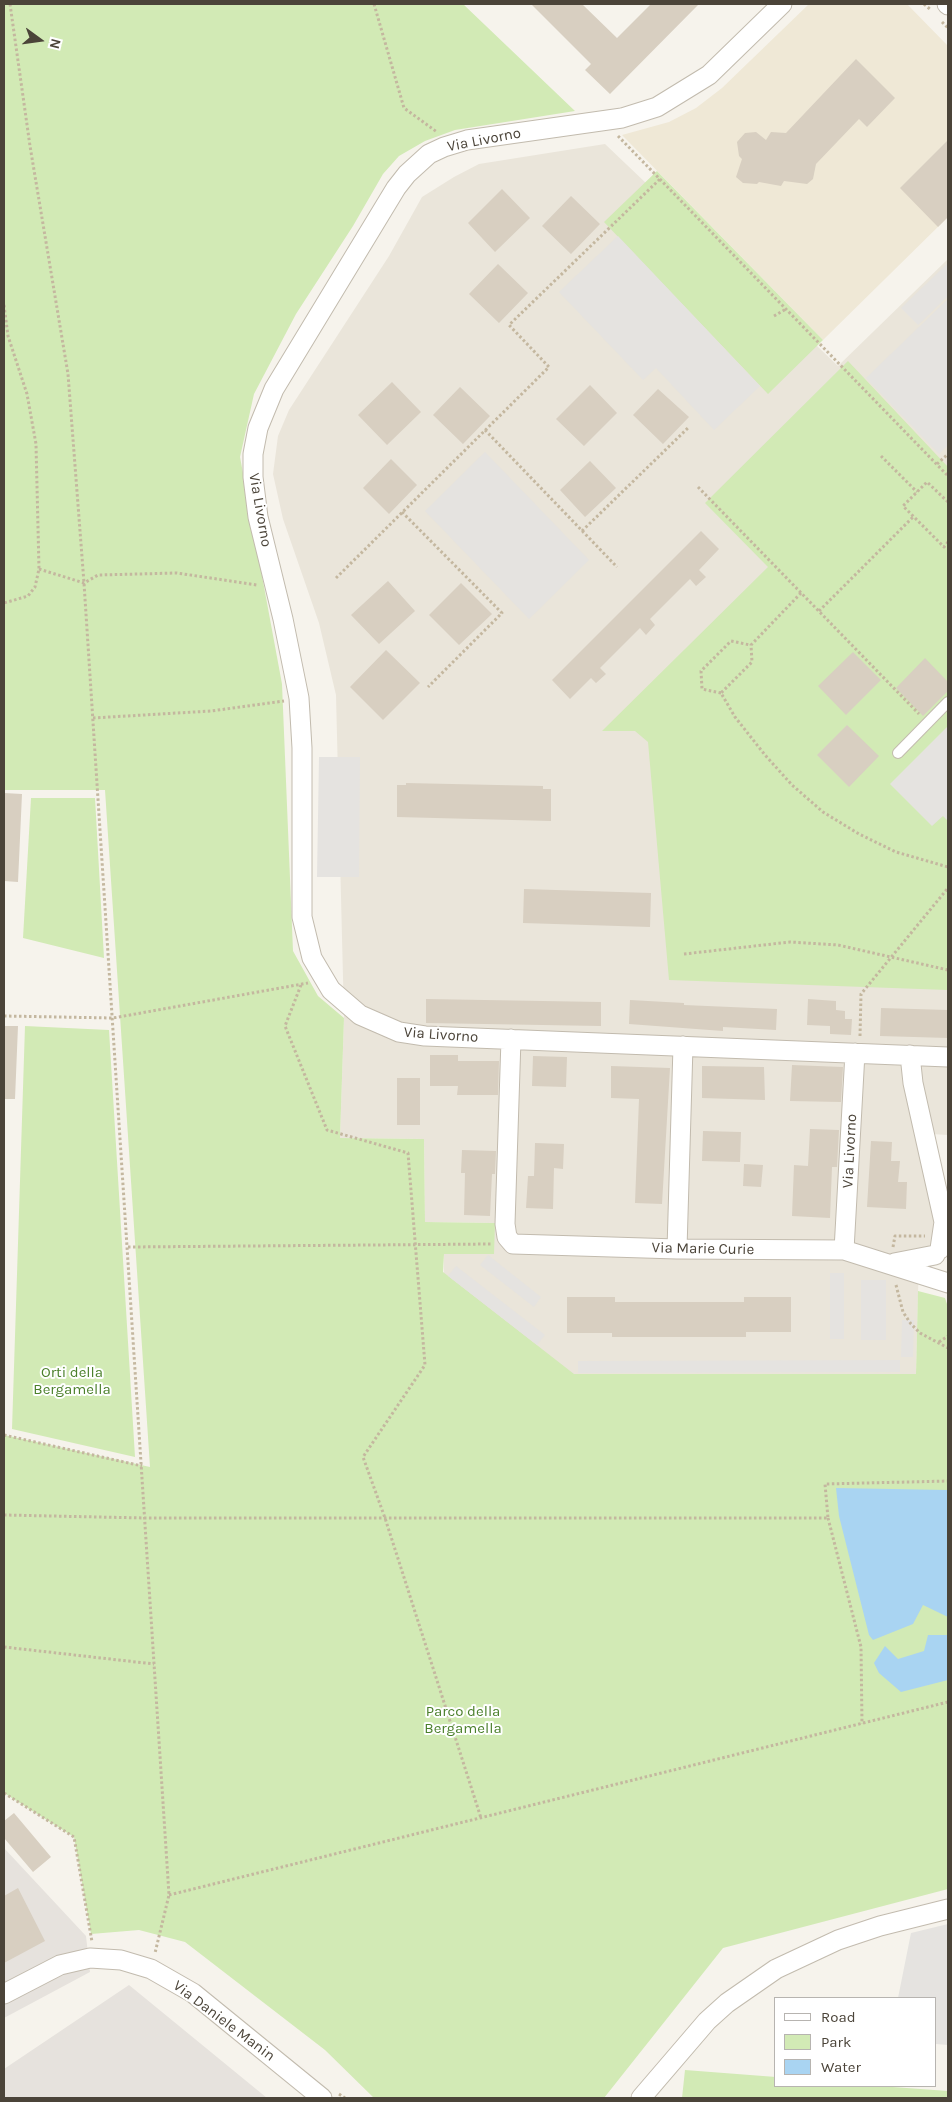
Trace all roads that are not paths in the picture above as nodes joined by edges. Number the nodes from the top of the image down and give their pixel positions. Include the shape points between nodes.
1 (782, 4) edge
2 (948, 702) edge
3 (898, 753) dead end
4 (511, 1039) junction
5 (683, 1046) junction
6 (848, 1053) junction
7 (910, 1055) junction
8 (948, 1057) edge
9 (946, 1226) edge
10 (676, 1249) junction
11 (844, 1250) junction
12 (941, 1250) edge
13 (891, 1263) junction
14 (946, 1283) edge
15 (948, 1910) edge
16 (4, 1994) edge
17 (322, 2098) edge
18 (641, 2098) edge

1 - 4 street, Via Livorno via 714,70 687,90 642,113 477,138 444,146 418,163 396,188 281,376 262,416 253,454 254,491 299,698 302,748 300,903 307,945 324,980 338,999 389,1029 425,1036
2 - 3 lane
4 - 5 street, Via Livorno
4 - 10 street, Via Marie Curie via 505,1224 507,1236 513,1244
5 - 6 street, Via Livorno
5 - 10 street
6 - 7 street, Via Livorno
6 - 11 street, Via Livorno
7 - 8 street, Via Livorno
7 - 9 street via 912,1083
9 - 12 street
10 - 11 street, Via Marie Curie
11 - 13 street, Via Marie Curie
12 - 13 street, Via Marie Curie via 911,1261
12 - 14 street via 933,1267 938,1278
13 - 14 street, Via Marie Curie
15 - 18 street via 838,1940 776,1969 707,2021
16 - 17 street, Via Daniele Manin via 60,1965 94,1958 121,1960 151,1969 193,1993

